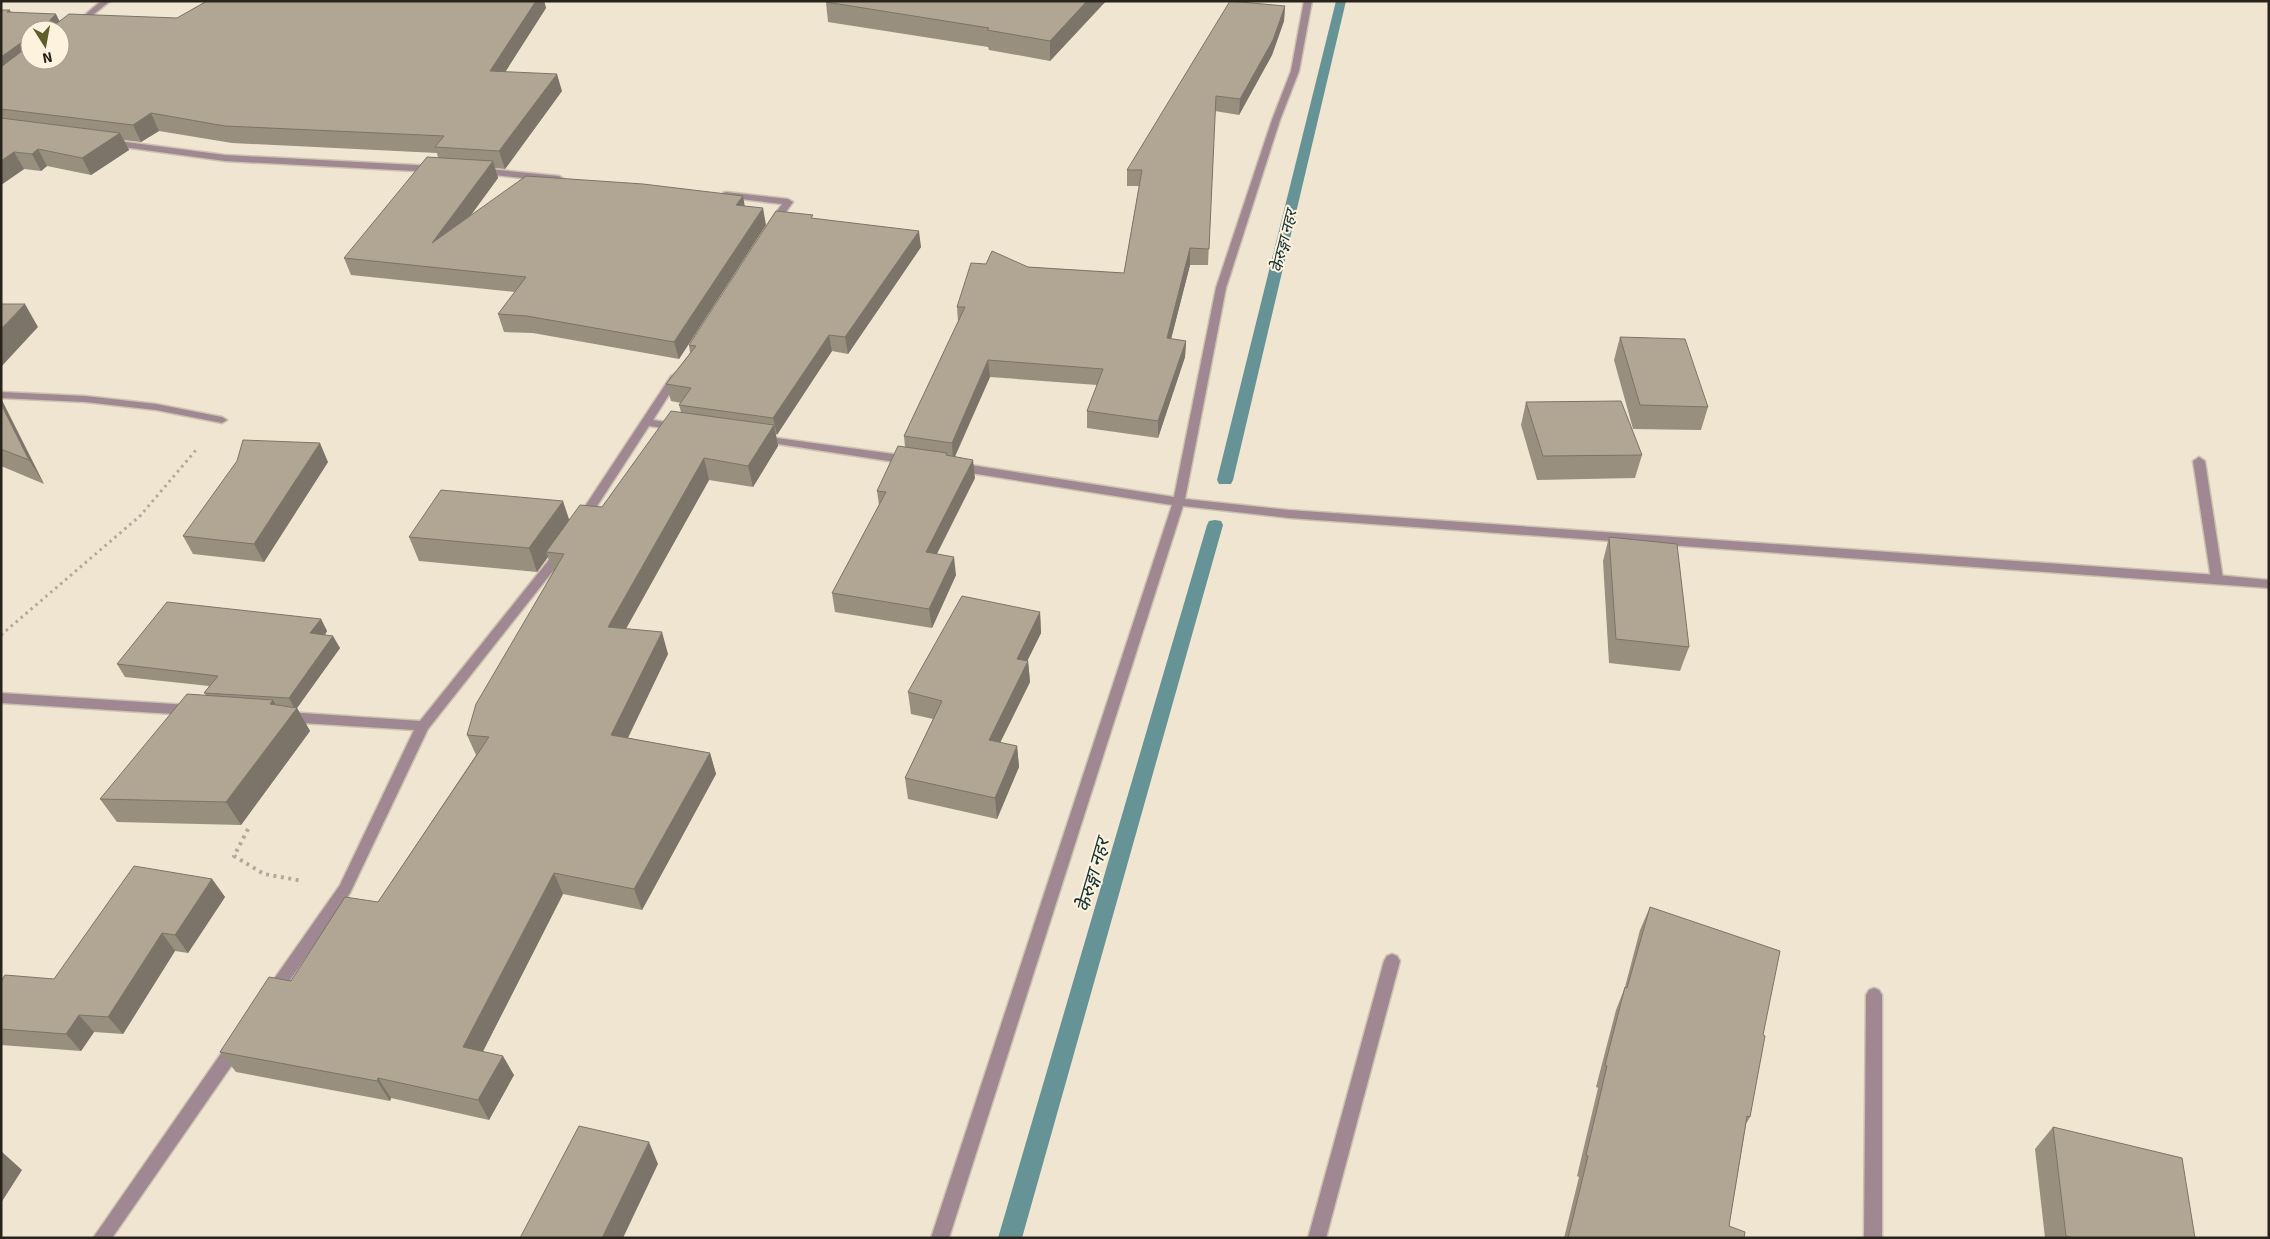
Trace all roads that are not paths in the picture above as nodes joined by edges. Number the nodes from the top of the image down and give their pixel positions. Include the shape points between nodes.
1 (106, 1) edge
2 (1308, 1) edge
3 (70, 32) edge
4 (99, 141) edge
5 (450, 170) edge
6 (469, 171) edge
7 (566, 179) edge
8 (711, 194) edge
9 (767, 234) edge
10 (683, 365) edge
11 (1, 395) edge
12 (222, 420) road end
13 (646, 422) junction
14 (694, 429) edge
15 (753, 438) edge
16 (918, 461) edge
17 (2199, 461) dead end
18 (947, 465) edge
19 (1179, 502) junction
20 (574, 533) edge
21 (564, 548) edge
22 (2217, 579) junction
23 (2269, 584) edge
24 (1, 698) edge
25 (207, 712) edge
26 (276, 716) edge
27 (423, 726) junction
28 (1392, 961) dead end
29 (1874, 995) dead end
30 (266, 1002) edge
31 (243, 1035) edge
32 (102, 1238) edge
33 (940, 1238) edge
34 (1317, 1238) edge
35 (1874, 1238) edge

1 - 3 street
2 - 19 street via 1294,71 1221,288
4 - 5 street via 226,158
6 - 7 street
8 - 9 street via 788,202
10 - 13 street
11 - 12 street via 156,407
13 - 14 street
13 - 20 street
15 - 16 street
17 - 22 street
18 - 19 street
19 - 22 street via 1289,514
19 - 33 street
21 - 27 street
22 - 23 street
24 - 25 street
26 - 27 street
27 - 30 street via 345,889
28 - 34 street
29 - 35 street
31 - 32 street

